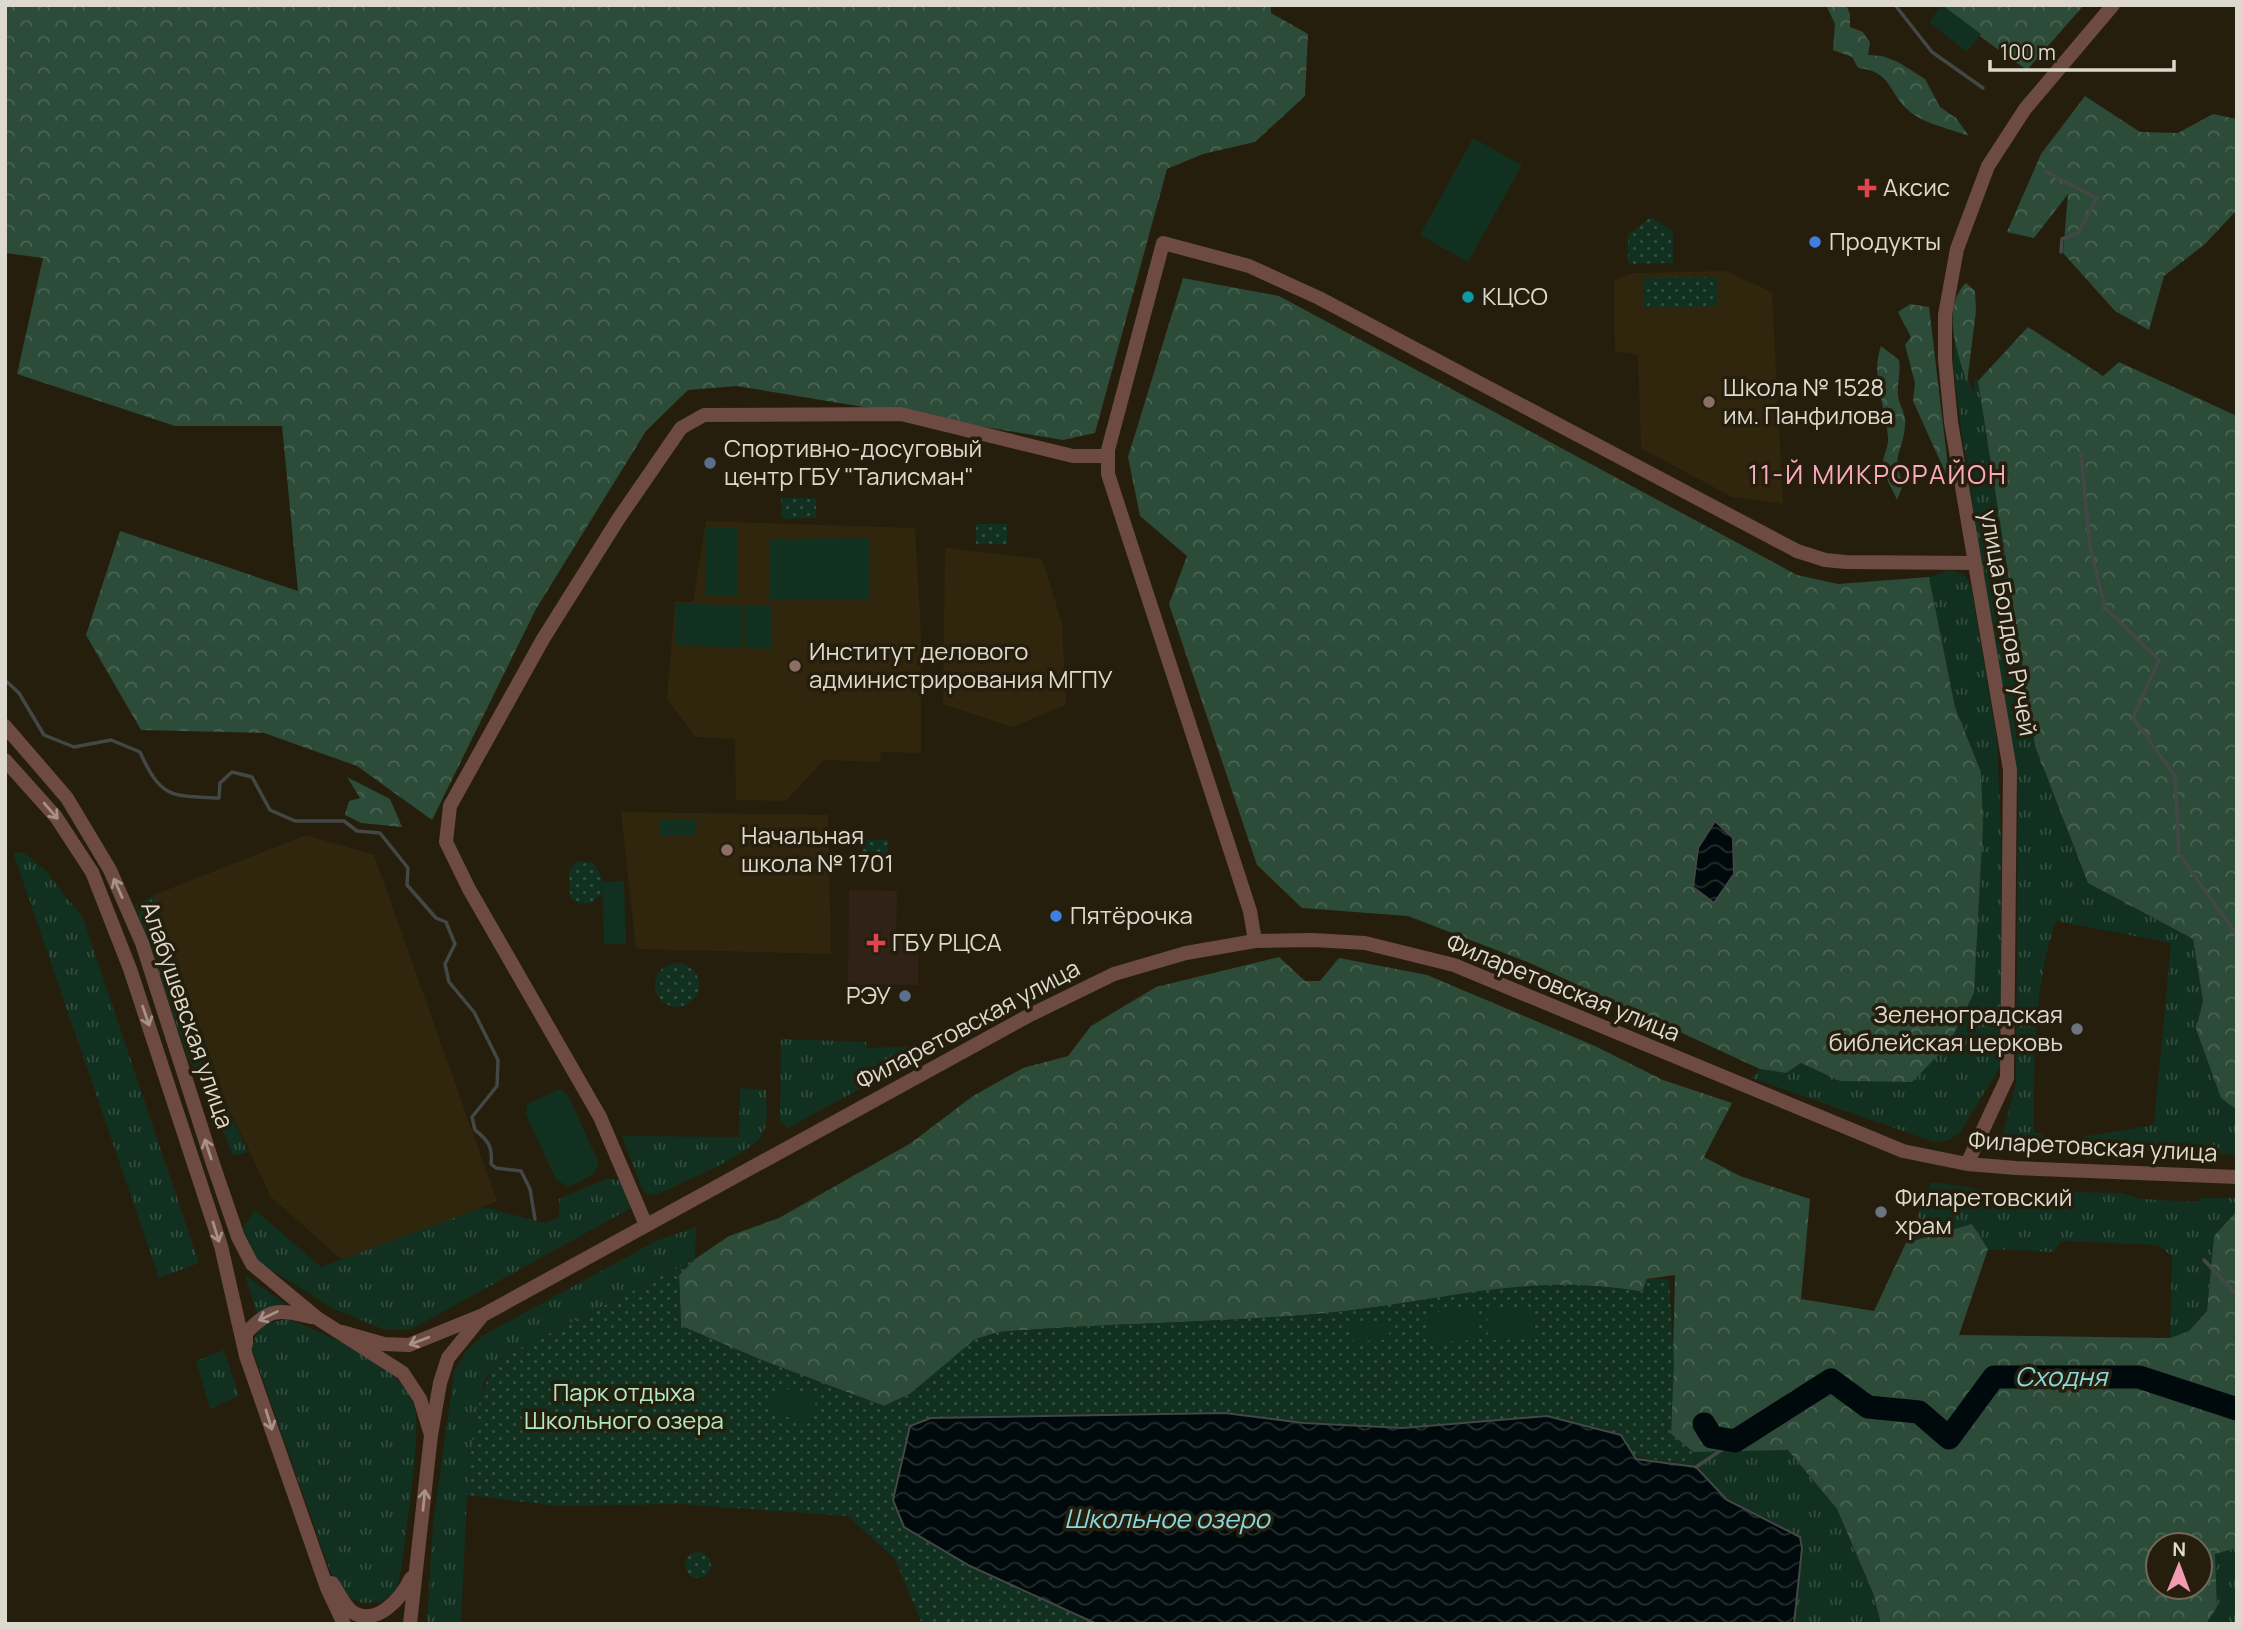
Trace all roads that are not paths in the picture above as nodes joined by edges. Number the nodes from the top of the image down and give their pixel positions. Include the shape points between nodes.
1 (2113, 5) edge
2 (1108, 456) junction
3 (1974, 564) junction
4 (5, 726) edge
5 (5, 760) edge
6 (1255, 941) junction
7 (1967, 1164) junction
8 (2237, 1177) edge
9 (646, 1225) junction
10 (483, 1315) junction
11 (317, 1318) junction
12 (342, 1332) junction
13 (246, 1356) junction
14 (431, 1435) junction
15 (416, 1564) junction
16 (321, 1568) junction
17 (344, 1624) edge
18 (410, 1624) edge

1 - 3 street, улица Болдов Ручей via 2008,133 1979,186 1955,257 1945,315 1945,359
2 - 3 street via 1163,243 1250,266 1319,298 1797,551 1835,561
2 - 6 street via 1108,474 1250,911
2 - 9 street via 1073,456 901,414 704,415 681,428 543,639 450,806 446,842 600,1118
3 - 7 street, улица Болдов Ручей via 2010,770 2011,900 2007,1078
11 -> 4 street, Алабушевская улица via 252,1265 238,1237 142,943 116,881 81,819
5 -> 13 street, Алабушевская улица via 56,817 92,872 197,1169
6 - 7 street, Филаретовская улица via 1365,943 1454,965 1903,1151
6 - 9 street, Филаретовская улица via 1174,956 1114,974 1028,1016
7 - 8 street, Филаретовская улица
9 - 10 street, Филаретовская улица
10 -> 12 street, Филаретовская улица via 409,1345 384,1344
10 - 14 street, Филаретовская улица via 448,1358
11 - 12 street, Алабушевская улица
11 -> 13 street, Алабушевская улица via 283,1310 263,1315 246,1334
12 - 14 street, Алабушевская улица via 404,1373 420,1399
13 -> 16 street, Алабушевская улица
15 -> 14 street, Алабушевская улица
15 - 16 street, Алабушевская улица via 395,1604 367,1615 350,1610
15 - 18 street, Алабушевская улица
16 - 17 street, Алабушевская улица

